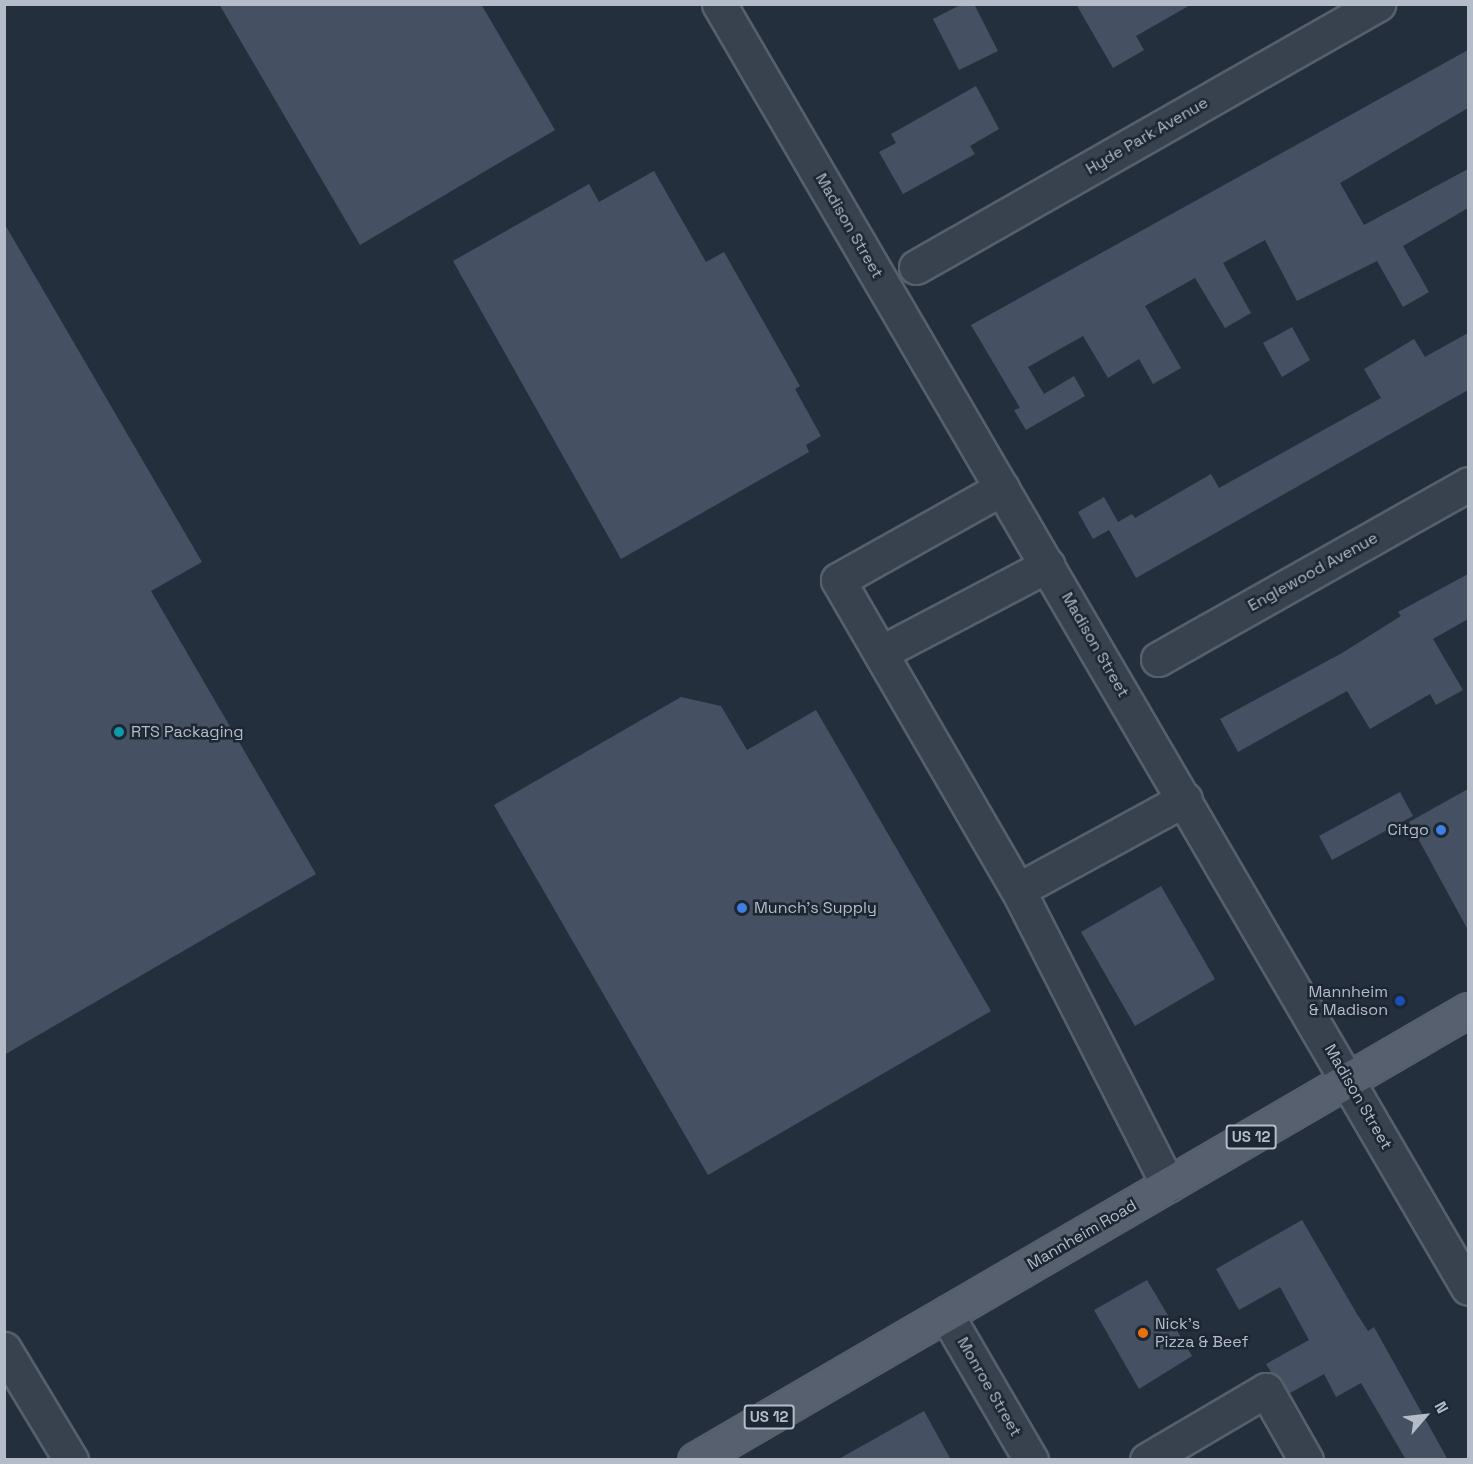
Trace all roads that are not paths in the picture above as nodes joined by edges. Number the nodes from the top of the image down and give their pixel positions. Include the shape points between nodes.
1 (719, 4) edge
2 (1378, 4) edge
3 (916, 267) dead end
4 (1468, 484) edge
5 (1002, 488) junction
6 (1048, 565) junction
7 (882, 652) junction
8 (1158, 659) dead end
9 (1185, 799) junction
10 (1018, 890) junction
11 (1468, 1010) edge
12 (1348, 1080) junction
13 (1168, 1185) junction
14 (1468, 1288) edge
15 (946, 1314) junction
16 (4, 1349) edge
17 (71, 1460) edge
18 (695, 1460) edge
19 (1031, 1460) edge
20 (1147, 1460) edge
21 (1306, 1460) edge

1 - 5 street, Madison Street
2 - 3 street, Hyde Park Avenue
4 - 8 street, Englewood Avenue
5 - 6 street, Madison Street
5 - 7 street via 838,580
6 - 7 street
6 - 9 street, Madison Street
7 - 10 street
9 - 10 street
9 - 12 street, Madison Street
10 - 13 street
11 - 12 main road, Mannheim Road / US 12
12 - 13 main road, Mannheim Road / US 12
12 - 14 street, Madison Street
13 - 15 main road, Mannheim Road / US 12
15 - 18 main road, Mannheim Road / US 12
15 - 19 street, Monroe Street
16 - 17 street
20 - 21 street via 1266,1390

